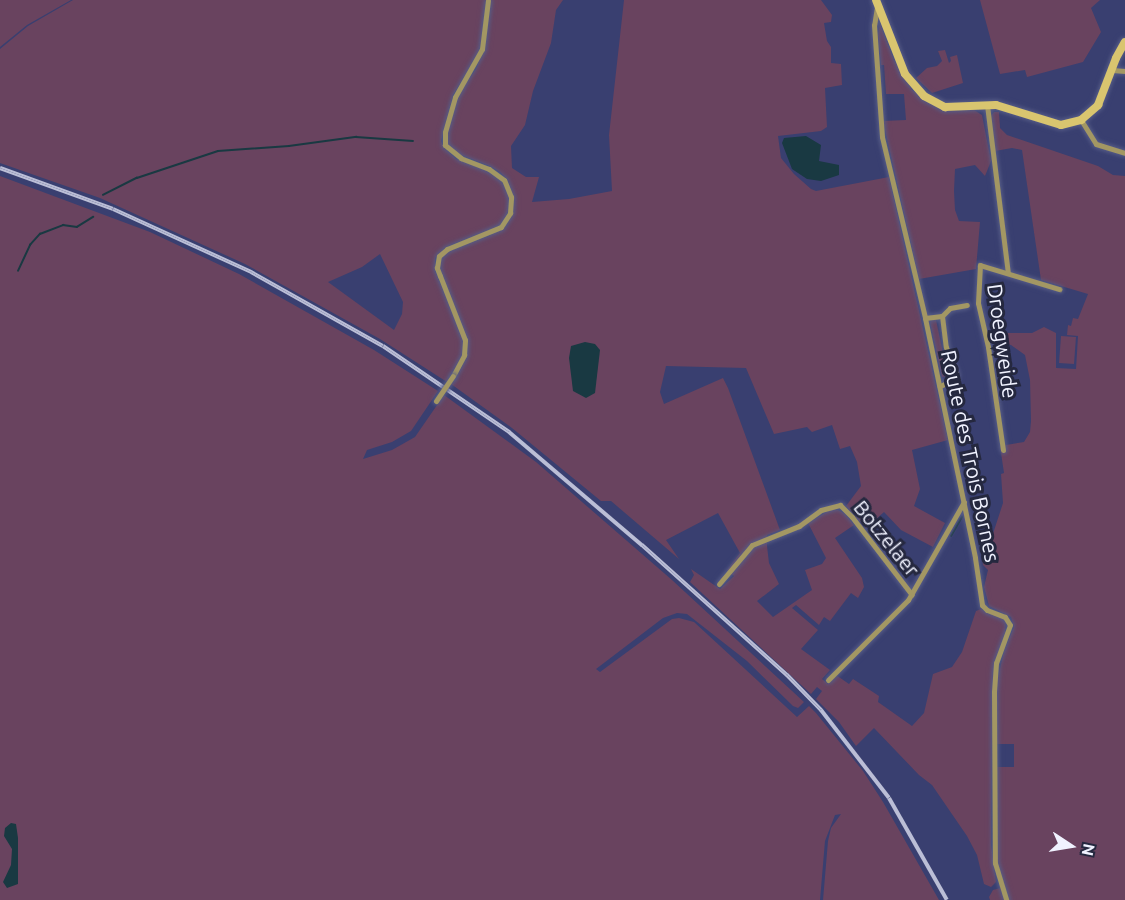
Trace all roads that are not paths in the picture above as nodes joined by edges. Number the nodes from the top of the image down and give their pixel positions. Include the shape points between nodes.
1 (488, 0) edge
2 (877, 2) edge
3 (1125, 42) edge
4 (1112, 70) junction
5 (1125, 71) edge
6 (987, 105) junction
7 (1081, 120) junction
8 (1125, 153) edge
9 (1008, 273) junction
10 (1059, 289) dead end
11 (967, 305) dead end
12 (942, 316) junction
13 (925, 318) junction
14 (940, 386) junction
15 (436, 401) dead end
16 (1003, 450) dead end
17 (964, 502) junction
18 (719, 584) dead end
19 (912, 595) junction
20 (828, 680) dead end
21 (1006, 900) edge

1 - 15 street, bridge via 482,49 455,97 444,145 461,158 497,173 508,186 511,205 508,220 501,227 439,256 437,268 465,340 464,355
2 - 6 main road via 905,74 924,96 945,107
2 - 13 street, Route des Trois Bornes via 874,25 882,137
3 - 4 main road
4 - 5 street
4 - 7 main road via 1098,105
6 - 7 main road via 1061,125
6 - 9 street, Droegweide
7 - 8 street via 1096,144
9 - 10 street, Droegweide
9 - 16 street, Droegweide via 980,265 977,287
11 - 12 street via 950,308
12 - 13 street
12 - 14 street via 946,347 956,374 955,379
13 - 14 street, Route des Trois Bornes
14 - 17 street, Route des Trois Bornes
17 - 19 street, Botzelaer
17 - 21 street, Route des Trois Bornes via 982,605 1005,617 1010,625 996,663 994,692 995,863
18 - 19 street, Botzelaer via 752,544 799,526 821,510 840,505
19 - 20 street, Botzelaer

